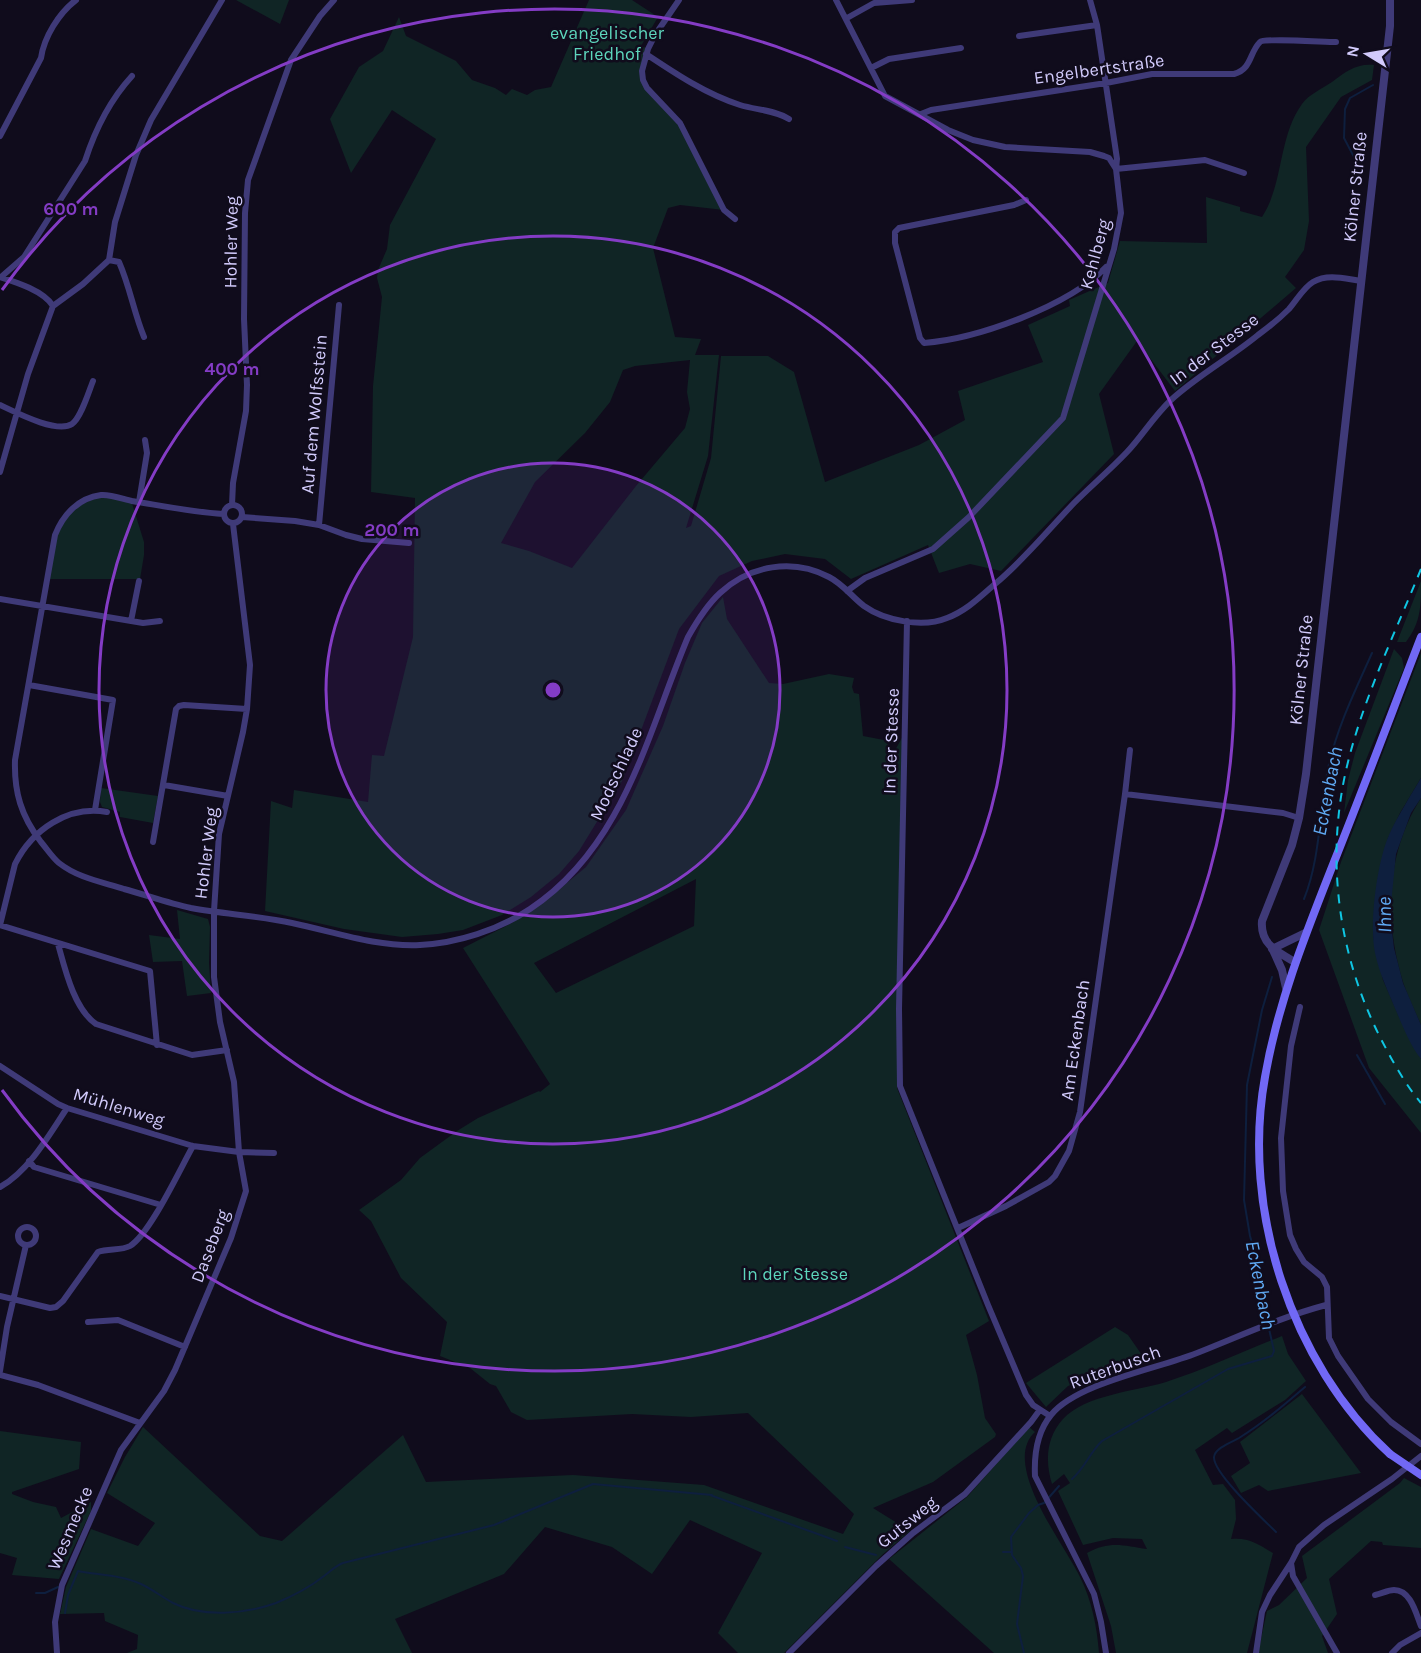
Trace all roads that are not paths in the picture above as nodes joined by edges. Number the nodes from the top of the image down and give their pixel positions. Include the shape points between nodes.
1 (76, 0) edge
2 (222, 0) edge
3 (334, 0) edge
4 (679, 0) edge
5 (836, 0) edge
6 (912, 0) edge
7 (1090, 0) edge
8 (1390, 0) edge
9 (847, 18) junction
10 (1097, 25) junction
11 (1019, 36) dead end
12 (1335, 42) dead end
13 (962, 48) dead end
14 (646, 54) junction
15 (871, 68) junction
16 (132, 76) dead end
17 (1106, 83) junction
18 (921, 114) junction
19 (789, 119) dead end
20 (0, 136) edge
21 (1116, 169) junction
22 (1244, 173) dead end
23 (1026, 200) dead end
24 (735, 219) dead end
25 (109, 260) junction
26 (1108, 264) junction
27 (1, 277) edge
28 (1362, 281) junction
29 (339, 305) dead end
30 (53, 306) junction
31 (144, 337) dead end
32 (93, 381) dead end
33 (0, 405) edge
34 (17, 413) junction
35 (145, 440) dead end
36 (0, 472) edge
37 (139, 502) junction
38 (232, 505) junction
39 (224, 514) junction
40 (242, 517) junction
41 (233, 524) junction
42 (319, 525) junction
43 (409, 543) dead end
44 (139, 581) dead end
45 (847, 591) junction
46 (0, 599) edge
47 (42, 606) junction
48 (131, 621) junction
49 (160, 621) dead end
50 (908, 621) junction
51 (1421, 637) edge
52 (29, 685) junction
53 (247, 709) junction
54 (1130, 750) dead end
55 (164, 785) junction
56 (1125, 794) junction
57 (228, 796) junction
58 (95, 810) junction
59 (107, 812) dead end
60 (1299, 818) junction
61 (36, 835) junction
62 (153, 842) dead end
63 (214, 911) junction
64 (0, 925) edge
65 (1305, 933) junction
66 (58, 944) junction
67 (1272, 949) junction
68 (1294, 962) junction
69 (1286, 988) junction
70 (1300, 1007) dead end
71 (157, 1045) junction
72 (227, 1050) junction
73 (0, 1066) edge
74 (67, 1108) junction
75 (193, 1146) junction
76 (239, 1152) junction
77 (274, 1153) dead end
78 (29, 1161) junction
79 (0, 1187) edge
80 (161, 1205) junction
81 (958, 1228) junction
82 (26, 1245) dead end
83 (0, 1296) edge
84 (13, 1299) junction
85 (1326, 1305) junction
86 (1294, 1315) junction
87 (88, 1322) dead end
88 (185, 1347) junction
89 (0, 1373) edge
90 (1039, 1411) junction
91 (1050, 1416) junction
92 (140, 1424) junction
93 (1421, 1444) edge
94 (1421, 1456) edge
95 (1421, 1475) edge
96 (1291, 1563) junction
97 (1375, 1595) dead end
98 (1421, 1626) edge
99 (1421, 1633) edge
100 (57, 1653) edge
101 (789, 1653) edge
102 (1106, 1653) edge
103 (1256, 1653) edge
104 (1337, 1653) edge
105 (1392, 1653) edge

1 - 20 street via 64,9 54,26
2 - 25 street via 151,120 115,222
3 - 38 street, Hohler Weg via 291,60 248,180 244,310 247,385
4 - 14 street via 654,35
5 - 9 street
6 - 9 street via 874,3
7 - 10 street, Kehlberg
8 - 28 street, Kölner Straße
9 - 15 street
10 - 11 street
10 - 17 street, Kehlberg
12 - 17 street, Engelbertstraße via 1264,39 1241,72 1152,74
13 - 15 street via 889,59
14 - 19 street via 701,88
14 - 24 street via 642,71 647,88 680,123 724,210
15 - 18 street via 885,96
16 - 27 street via 118,92 85,162 24,257
17 - 18 street, Engelbertstraße
17 - 21 street, Kehlberg
18 - 21 street via 973,140 1005,147 1098,154 1109,158
21 - 22 street via 1205,160
21 - 26 street, Kehlberg via 1121,213
23 - 26 street via 895,232 924,343 978,333 1032,312 1066,297
25 - 30 street
25 - 31 street via 119,262
26 - 45 street, Kehlberg via 1063,418 1056,427 933,549 865,578
27 - 30 street via 50,300
28 - 50 street, In der Stesse via 1331,276 1313,282 1258,336 1172,399 1129,450 1000,580 944,620
28 - 60 street, Kölner Straße
29 - 42 street, Auf dem Wolfsstein
30 - 34 street
32 - 34 street via 72,424 51,426
33 - 34 street
34 - 36 street
35 - 37 street via 147,453
37 - 39 street, Modschlade via 186,512
37 - 47 street, Modschlade via 102,495 84,500 70,510 55,536
38 - 39 street
38 - 40 street via 240,509
39 - 41 street via 225,520
40 - 41 street
40 - 42 street
41 - 53 street, Hohler Weg via 250,665
42 - 43 street via 362,539
44 - 48 street
45 - 50 street, Modschlade via 878,614
45 - 63 street, Modschlade via 822,574 780,566 752,572 719,593 688,637 643,756 602,837 570,876 506,923 441,943 385,945 292,923
46 - 47 street
47 - 48 street
47 - 52 street, Modschlade
48 - 49 street
50 - 81 street, In der Stesse via 899,1079
51 - 65 main road
52 - 58 street via 113,700
52 - 61 street, Modschlade via 14,780 21,810
53 - 55 street via 179,706
53 - 57 street, Hohler Weg
54 - 56 street, Am Eckenbach
55 - 57 street
55 - 62 street
56 - 60 street
56 - 81 street, Am Eckenbach via 1080,1112 1069,1151 1049,1182
57 - 63 street, Hohler Weg via 219,834
58 - 59 street
58 - 61 street via 70,814
60 - 67 street, Kölner Straße via 1262,921 1264,939
61 - 63 street, Modschlade via 59,862 84,877
61 - 64 street via 15,864
63 - 72 street, Hohler Weg via 214,977
64 - 66 street
65 - 67 street
65 - 68 main road
66 - 71 street via 86,1017
66 - 71 street via 150,971
67 - 68 street
67 - 69 street, Kölner Straße
68 - 69 main road
69 - 86 main road via 1264,1079 1260,1157 1266,1220
70 - 85 street via 1291,1046 1281,1138 1283,1191 1290,1235 1304,1262 1322,1277
71 - 72 street via 192,1055
72 - 76 street, Hohler Weg via 234,1082
73 - 74 street, Mühlenweg
74 - 75 street, Mühlenweg
74 - 78 street
75 - 76 street, Mühlenweg
75 - 80 street
76 - 77 street
76 - 88 street, Daseberg via 246,1185 244,1198
78 - 79 street
78 - 80 street via 34,1167
80 - 84 street via 131,1245 98,1252 56,1307
81 - 90 street, In der Stesse via 1029,1402
82 - 84 street
83 - 84 street
84 - 89 street
85 - 86 street
85 - 93 street via 1329,1338 1356,1384 1391,1422
86 - 91 street, Ruterbusch via 1198,1353 1089,1389 1062,1404
86 - 95 main road, bridge via 1325,1376 1360,1424 1390,1454
87 - 88 street via 118,1320
88 - 92 street, Daseberg via 164,1391
89 - 92 street
90 - 91 street
90 - 101 street, Gutsweg via 964,1494 876,1566
91 - 102 street, Ruterbusch via 1036,1446 1035,1476 1094,1594
92 - 100 street, Wesmecke via 121,1450 62,1585 56,1622
94 - 96 street via 1324,1525 1299,1547
96 - 103 street via 1262,1612
96 - 104 street via 1293,1576
97 - 98 street via 1394,1590 1406,1594
99 - 105 street

